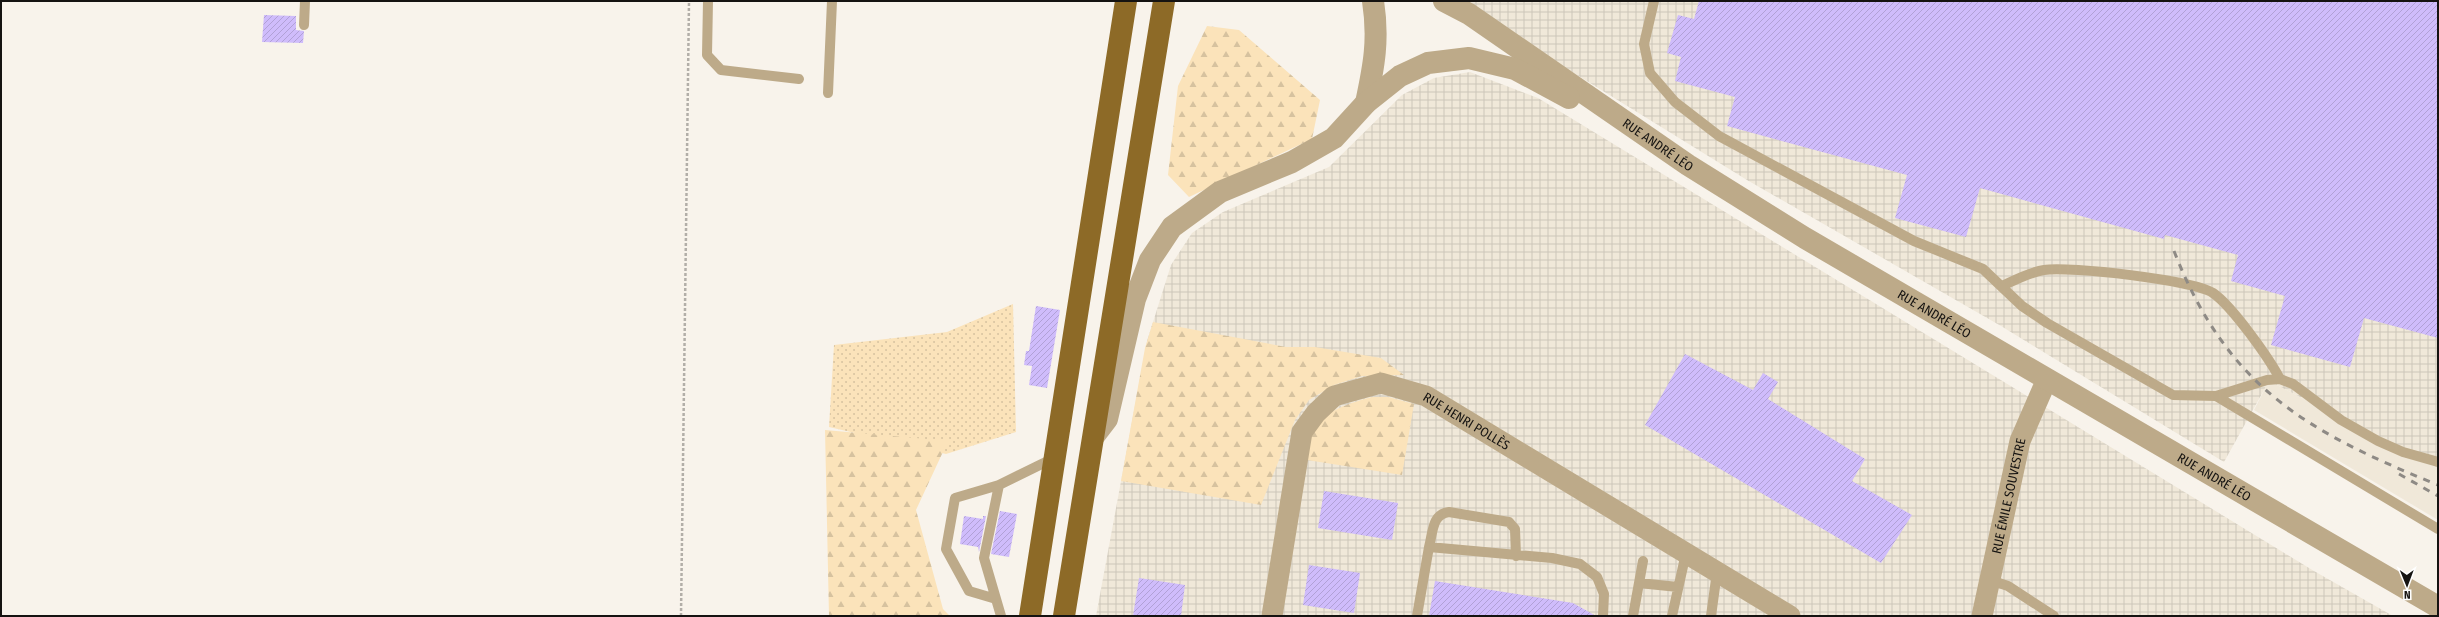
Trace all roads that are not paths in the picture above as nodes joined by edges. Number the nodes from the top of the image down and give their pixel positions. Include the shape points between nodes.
1 (305, 1) edge
2 (708, 1) edge
3 (832, 1) edge
4 (1126, 1) edge
5 (1164, 1) edge
6 (1373, 1) edge
7 (1444, 1) edge
8 (1654, 1) edge
9 (304, 25) dead end
10 (799, 79) dead end
11 (828, 92) dead end
12 (1366, 103) junction
13 (1606, 109) junction
14 (2002, 286) junction
15 (2047, 379) junction
16 (2280, 379) junction
17 (2216, 396) junction
18 (1092, 438) junction
19 (1056, 457) junction
20 (2438, 462) edge
21 (999, 485) junction
22 (2438, 530) edge
23 (1429, 547) junction
24 (1686, 554) junction
25 (1516, 556) junction
26 (1643, 561) dead end
27 (1717, 572) junction
28 (1990, 580) junction
29 (1639, 583) junction
30 (1678, 587) junction
31 (996, 600) junction
32 (2438, 607) edge
33 (1001, 616) edge
34 (1030, 616) edge
35 (1064, 616) edge
36 (1272, 616) edge
37 (1417, 616) edge
38 (1603, 616) edge
39 (1633, 616) edge
40 (1672, 616) edge
41 (1711, 616) edge
42 (1790, 616) edge
43 (1982, 616) edge
44 (2054, 616) edge

1 - 9 lane
2 - 10 lane via 706,55 721,70
3 - 11 lane
4 - 19 main road
5 - 18 main road
6 - 12 street via 1377,27 1375,62
7 - 13 street, RUE ANDRÉ LÉO via 1469,14
8 - 14 lane via 1644,37 1644,53 1652,76 1674,102 1719,136 1914,241 1983,269
12 - 13 street via 1400,76 1428,63 1469,58 1514,69 1568,98
12 - 18 street via 1334,138 1292,162 1220,192 1172,227 1150,260 1135,299 1106,419
13 - 15 street, RUE ANDRÉ LÉO via 1688,165 1805,238
14 - 16 lane via 2045,270 2089,271 2187,284 2212,293 2218,298 2271,362
14 - 17 lane via 2022,306 2047,323 2173,394
15 - 28 street, RUE ÉMILE SOUVESTRE via 2020,441
15 - 32 street, RUE ANDRÉ LÉO
16 - 17 lane via 2267,380
16 - 20 lane via 2293,384 2341,420 2378,441 2403,452
17 - 22 lane
18 - 35 main road
19 - 21 lane
19 - 34 main road
21 - 31 lane via 984,558
21 - 31 lane via 955,498 946,549 969,591
23 - 25 lane
23 - 25 lane via 1436,517 1449,512 1509,522 1515,529
23 - 37 lane
24 - 27 street, RUE HENRI POLLÈS
24 - 30 lane
24 - 36 street, RUE HENRI POLLÈS via 1426,396 1381,383 1334,396 1316,413 1302,432
25 - 38 lane via 1552,558 1580,564 1598,577 1604,594
26 - 29 lane
27 - 41 lane
27 - 42 street, RUE HENRI POLLÈS
28 - 43 street, RUE ÉMILE SOUVESTRE
28 - 44 lane via 2008,586
29 - 30 lane
29 - 39 lane
30 - 40 lane
31 - 33 lane

